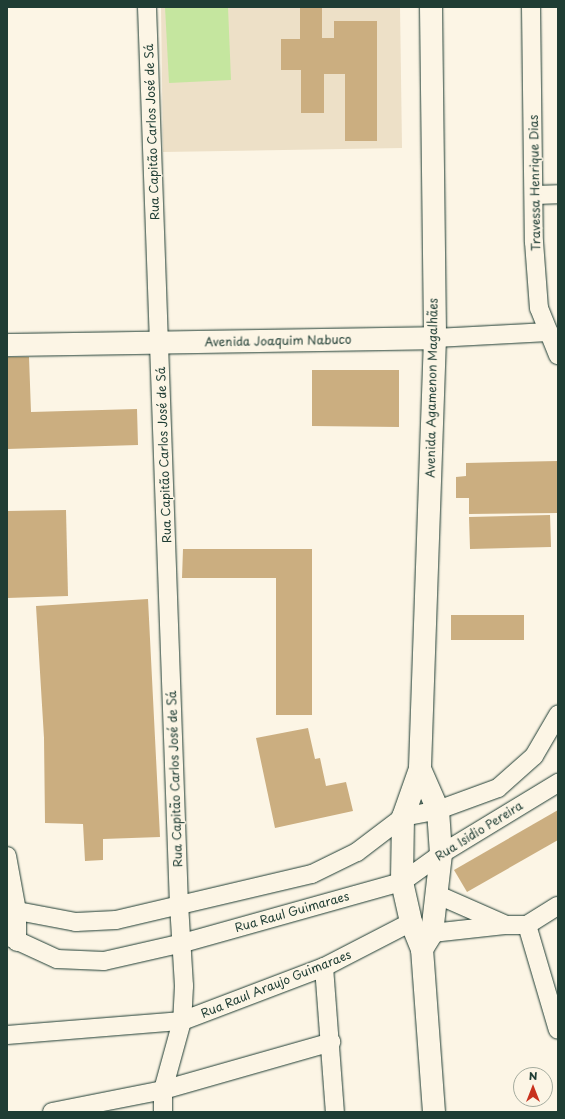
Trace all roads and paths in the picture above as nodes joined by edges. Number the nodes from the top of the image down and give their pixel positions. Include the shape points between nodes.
1 (147, 7) edge
2 (431, 7) edge
3 (531, 7) edge
4 (558, 194) edge
5 (535, 195) junction
6 (549, 332) junction
7 (435, 338) junction
8 (160, 343) junction
9 (7, 344) edge
10 (558, 355) edge
11 (558, 715) edge
12 (420, 770) junction
13 (558, 783) edge
14 (438, 810) junction
15 (403, 817) junction
16 (441, 854) junction
17 (7, 856) edge
18 (402, 882) junction
19 (438, 895) junction
20 (179, 904) junction
21 (558, 906) edge
22 (12, 910) edge
23 (411, 922) junction
24 (505, 925) junction
25 (527, 925) junction
26 (12, 939) edge
27 (427, 941) junction
28 (183, 943) junction
29 (324, 967) junction
30 (182, 1021) junction
31 (7, 1022) edge
32 (558, 1030) edge
33 (47, 1032) junction
34 (7, 1035) edge
35 (331, 1042) junction
36 (163, 1090) junction
37 (52, 1112) edge
38 (163, 1112) edge
39 (335, 1112) edge
40 (434, 1112) edge

1 - 8 street, Rua Capitão Carlos José de Sá
2 - 7 main road, Avenida Agamenon Magalhães
3 - 5 street, Travessa Henrique Dias
4 - 5 street
5 - 6 street, Travessa Henrique Dias via 534,242 539,308
6 - 7 street, Avenida Joaquim Nabuco
6 - 10 street, Travessa Henrique Dias
7 - 8 main road, Avenida Joaquim Nabuco
7 - 12 main road, Avenida Agamenon Magalhães
8 - 9 main road, Avenida Joaquim Nabuco
8 - 20 street, Rua Capitão Carlos José de Sá
11 - 14 street via 534,756 498,788
12 - 14 main road, Avenida Agamenon Magalhães
12 - 15 main road, Avenida Agamenon Magalhães
13 - 16 street, Rua Isidio Pereira
14 - 15 street
14 - 16 main road, Avenida Agamenon Magalhães
15 - 18 main road, Avenida Agamenon Magalhães
15 - 20 street via 357,852 312,874
16 - 18 street, Rua Isidio Pereira
16 - 19 main road, Avenida Agamenon Magalhães
17 - 22 street
18 - 23 main road, Avenida Agamenon Magalhães
18 - 28 street, Rua Raul Guimaraes
19 - 24 street
19 - 27 main road, Avenida Agamenon Magalhães
20 - 22 street via 109,920 76,922
20 - 28 street
21 - 25 street
22 - 26 street
23 - 27 main road, Avenida Agamenon Magalhães
23 - 29 street, Rua Raul Araujo Guimaraes
24 - 25 street
24 - 27 street
25 - 32 street
26 - 28 street, Rua Raul Guimaraes via 57,959 104,962
27 - 40 main road
28 - 30 street
29 - 30 street, Rua Raul Araujo Guimaraes
29 - 35 street
30 - 33 street, Rua Raul Araujo Guimaraes
30 - 36 street
31 - 33 street
33 - 34 street, Rua Raul Araujo Guimaraes
35 - 36 street
35 - 39 street
36 - 37 street
36 - 38 street

